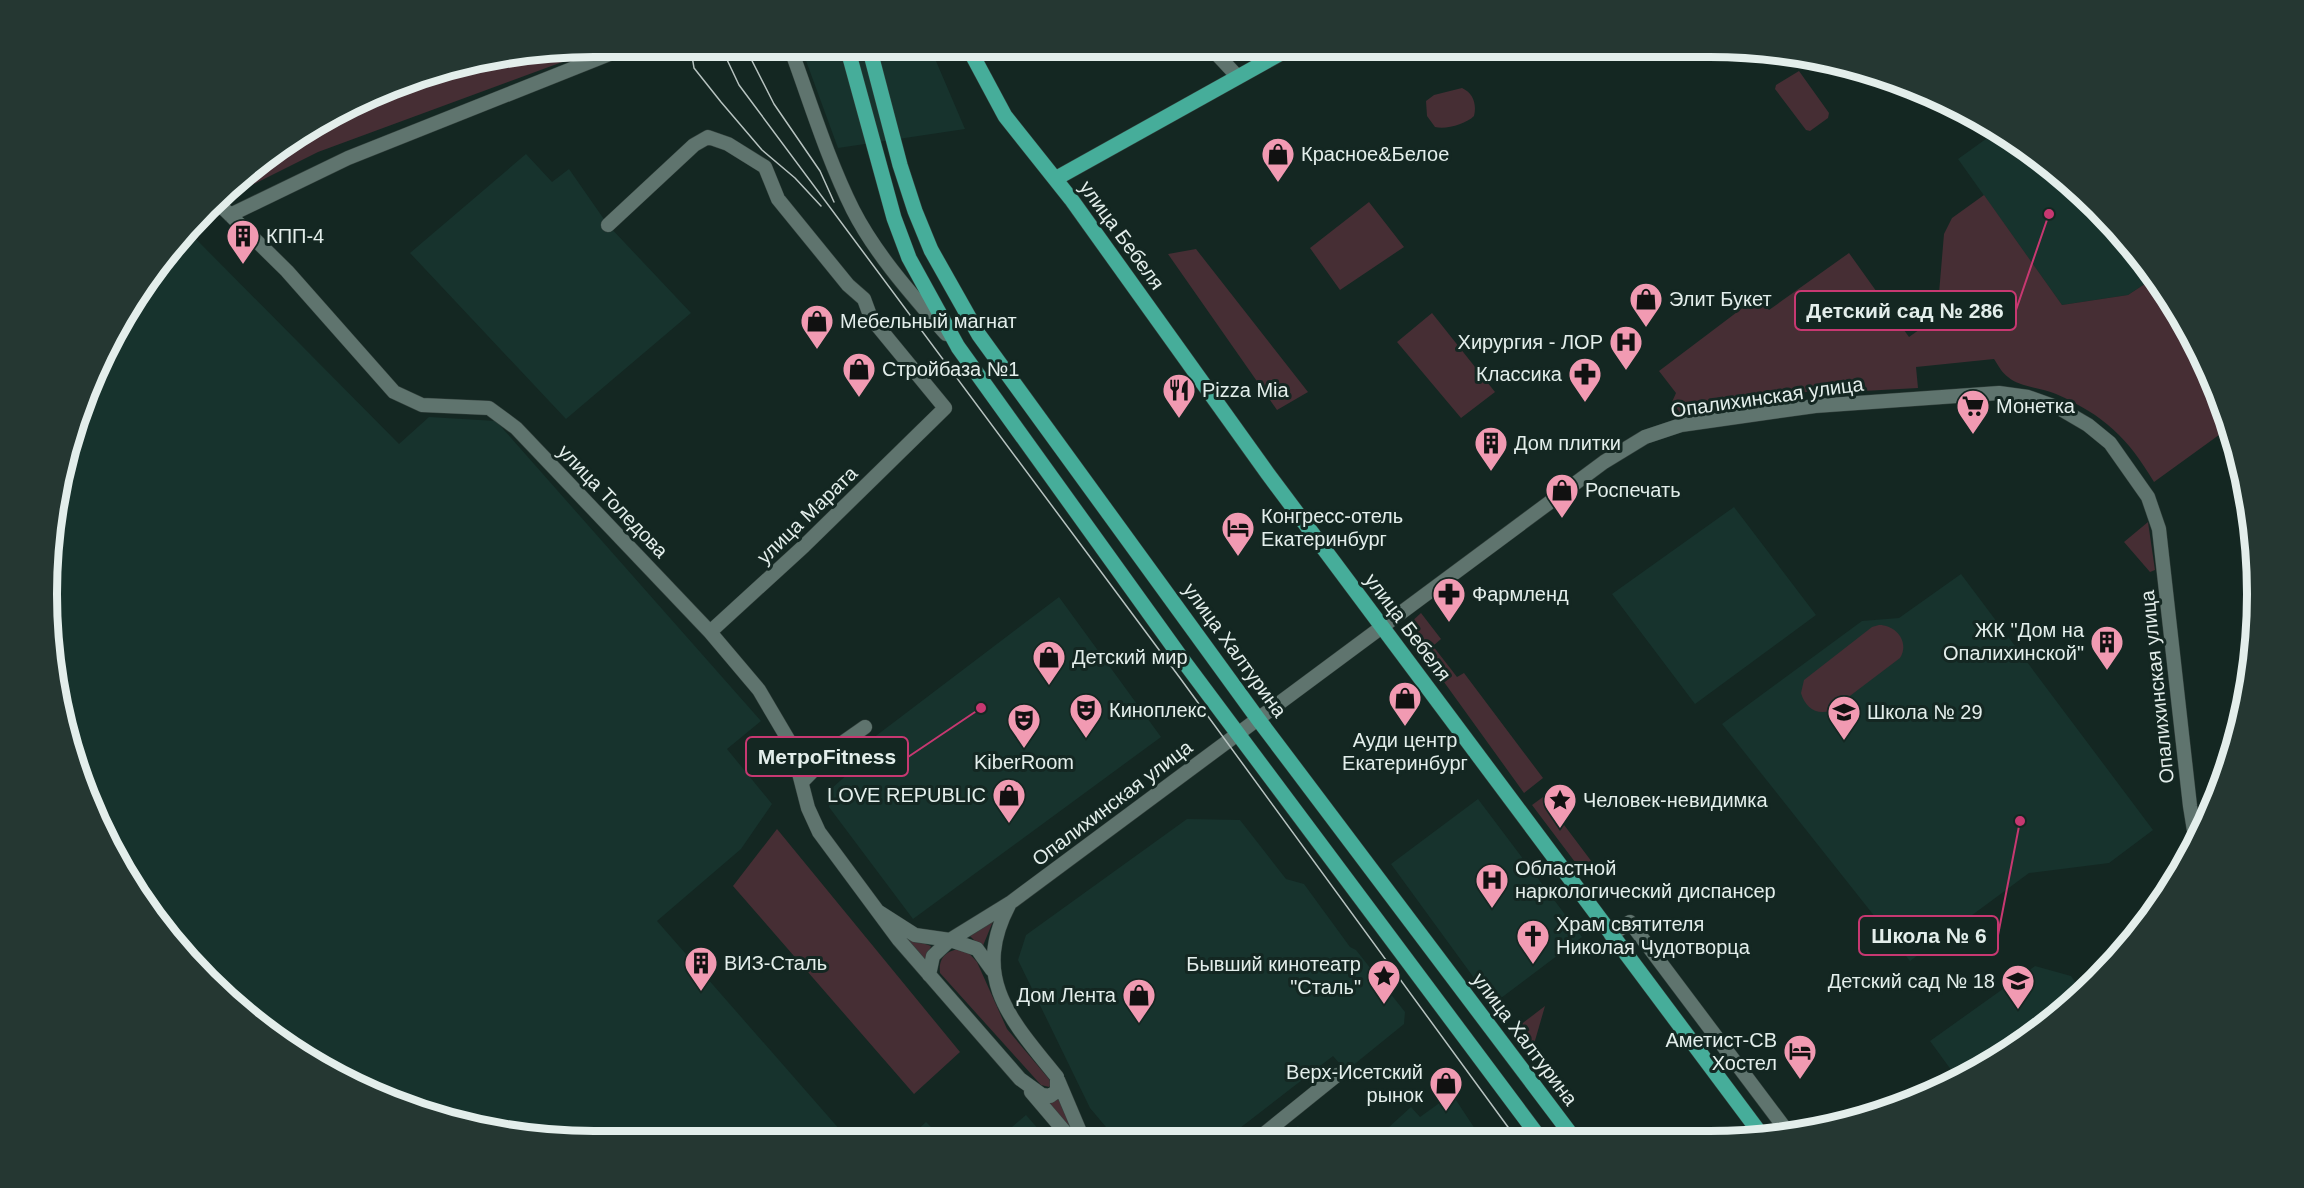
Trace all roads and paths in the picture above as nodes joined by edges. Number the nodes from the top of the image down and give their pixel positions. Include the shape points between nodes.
1 (600, 57) edge
2 (794, 57) edge
3 (850, 57) edge
4 (872, 57) edge
5 (973, 57) edge
6 (1219, 57) edge
7 (1274, 57) edge
8 (1238, 77) junction
9 (1055, 179) junction
10 (222, 207) edge
11 (230, 215) junction
12 (608, 225) dead end
13 (958, 347) junction
14 (1382, 627) junction
15 (710, 632) junction
16 (1258, 719) junction
17 (865, 727) dead end
18 (1238, 734) junction
19 (802, 782) junction
20 (2194, 828) edge
21 (1010, 903) junction
22 (879, 912) junction
23 (1611, 935) junction
24 (950, 940) junction
25 (992, 970) junction
26 (929, 975) junction
27 (1337, 1075) dead end
28 (1057, 1077) junction
29 (1020, 1079) junction
30 (1783, 1126) edge
31 (1757, 1129) edge
32 (1064, 1131) edge
33 (1080, 1131) edge
34 (1268, 1131) edge
35 (1535, 1131) edge
36 (1568, 1131) edge

1 - 11 street via 348,158
2 - 13 street via 853,210 907,289
3 - 13 main road via 879,171 909,258
4 - 16 main road, улица Халтурина via 900,165 932,250 979,335
5 - 9 main road, улица Бебеля via 1005,116
6 - 8 street
7 - 8 main road
8 - 9 main road
9 - 14 main road, улица Бебеля
10 - 11 street, улица Толедова
11 - 15 street, улица Толедова via 287,271 394,392 422,405 489,408 516,428
12 - 15 street, улица Марата via 694,145 708,137 728,144 765,167 778,199 848,285 864,299 871,318 945,408
13 - 18 main road
14 - 16 street, Опалихинская улица
14 - 20 street, Опалихинская улица via 1604,462 1645,437 1681,425 1815,406 1973,393 2028,397 2060,408 2110,442 2148,496 2160,530
14 - 23 main road, улица Бебеля
15 - 19 street, улица Толедова via 759,690 792,746
16 - 18 street, Опалихинская улица
16 - 36 main road, улица Халтурина
17 - 19 street via 836,748
18 - 21 street, Опалихинская улица
18 - 35 main road
19 - 22 street, улица Толедова via 819,832
21 - 24 street, Опалихинская улица
21 - 25 street via 996,928
22 - 24 street via 915,935
22 - 26 street, улица Толедова
23 - 30 street via 1630,922
23 - 31 main road, улица Бебеля
24 - 25 street via 977,949
24 - 26 street, Опалихинская улица via 933,956
25 - 28 street via 1003,1004
26 - 29 street, улица Толедова
27 - 34 street
28 - 29 street via 1057,1091 1050,1096 1042,1095
28 - 33 street
29 - 32 street

